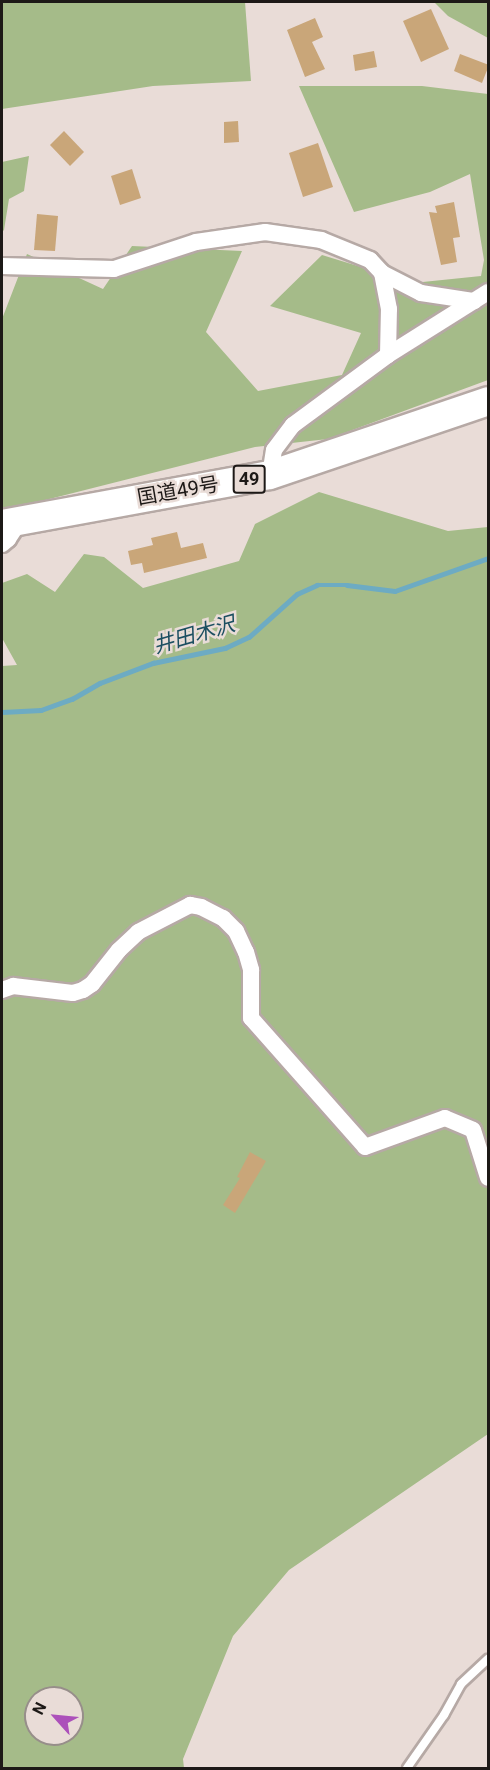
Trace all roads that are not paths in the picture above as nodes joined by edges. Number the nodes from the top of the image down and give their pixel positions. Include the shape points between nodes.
1 (2, 266) edge
2 (382, 273) junction
3 (482, 297) edge
4 (388, 355) junction
5 (489, 401) edge
6 (270, 475) junction
7 (11, 521) edge
8 (2, 544) edge
9 (2, 990) edge
10 (489, 1178) edge
11 (489, 1659) edge
12 (407, 1768) edge

1 - 2 street via 114,269 196,242 265,232 321,240 370,260
2 - 3 street via 421,293
2 - 4 street via 389,309
3 - 4 street
4 - 6 street via 293,425 274,450
5 - 6 highway, 国道49号 / 49
6 - 7 highway, 国道49号 / 49
7 - 8 street via 8,539
9 - 10 street via 13,986 73,993 83,990 138,932 190,905 201,907 222,918 236,932 246,952 251,970 251,1018 365,1147 445,1118 473,1130
11 - 12 lane via 461,1684

